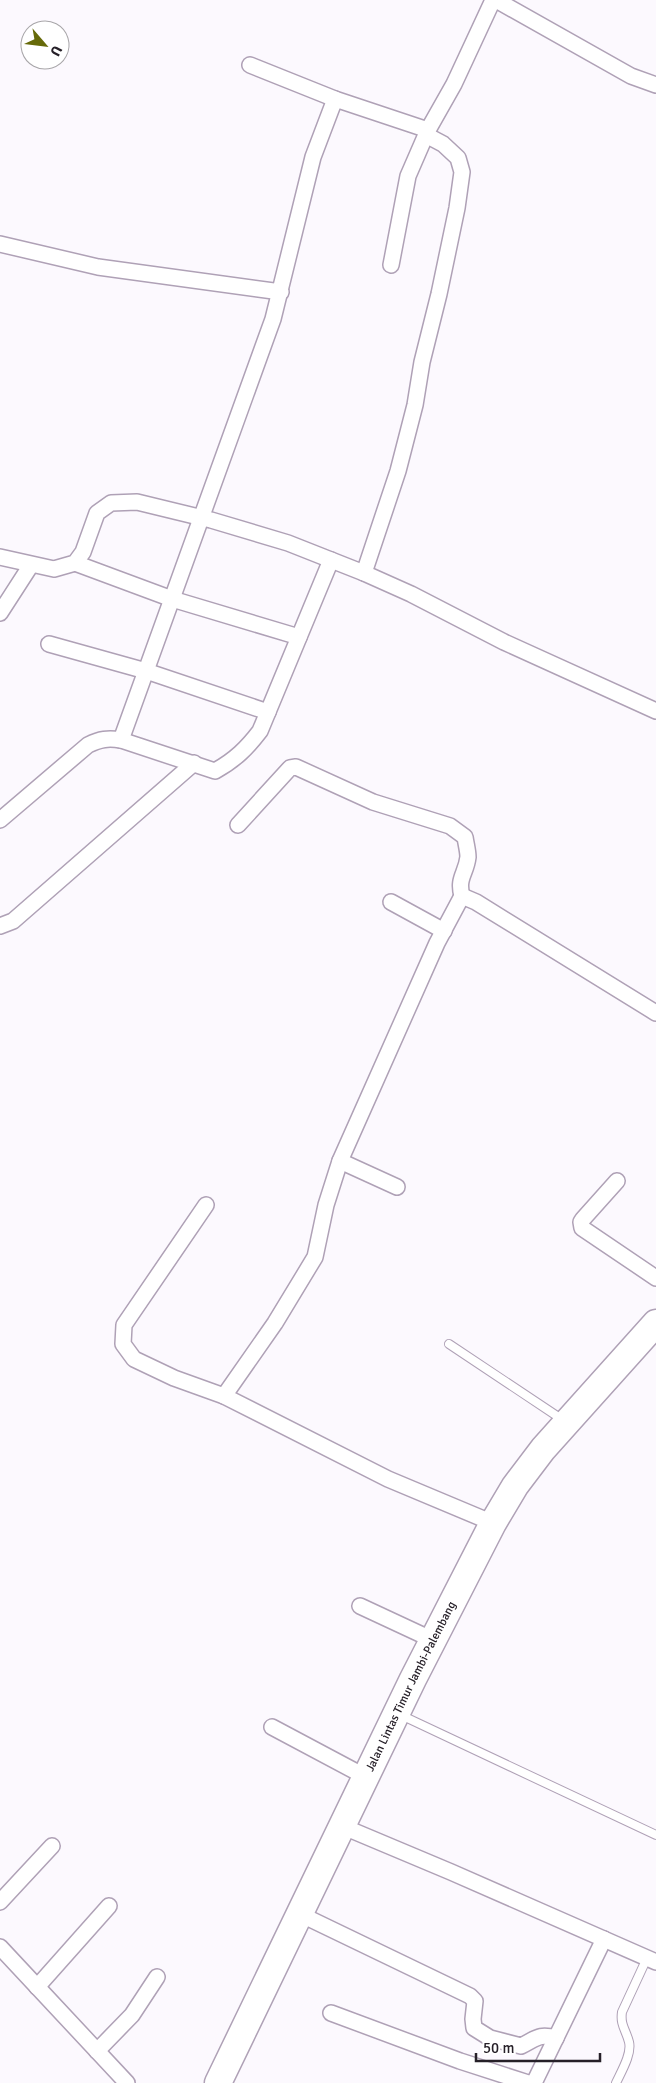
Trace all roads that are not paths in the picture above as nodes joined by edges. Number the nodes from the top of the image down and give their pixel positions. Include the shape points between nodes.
1 (495, 0) edge
2 (250, 65) dead end
3 (656, 85) edge
4 (334, 99) junction
5 (427, 132) junction
6 (0, 244) edge
7 (391, 265) dead end
8 (281, 292) junction
9 (202, 518) junction
10 (0, 557) edge
11 (331, 560) junction
12 (75, 563) junction
13 (32, 565) junction
14 (364, 573) junction
15 (172, 599) junction
16 (0, 613) edge
17 (299, 637) junction
18 (49, 644) dead end
19 (146, 671) junction
20 (656, 711) edge
21 (268, 712) junction
22 (121, 740) junction
23 (194, 763) junction
24 (0, 820) edge
25 (238, 825) dead end
26 (462, 896) junction
27 (391, 902) dead end
28 (0, 926) edge
29 (444, 930) junction
30 (656, 1013) edge
31 (340, 1161) junction
32 (617, 1180) dead end
33 (397, 1187) dead end
34 (206, 1205) dead end
35 (656, 1278) edge
36 (656, 1323) edge
37 (656, 1335) edge
38 (449, 1344) dead end
39 (224, 1396) junction
40 (566, 1422) junction
41 (493, 1523) junction
42 (360, 1606) dead end
43 (433, 1640) junction
44 (406, 1717) junction
45 (272, 1727) dead end
46 (366, 1777) junction
47 (351, 1830) junction
48 (656, 1835) edge
49 (52, 1846) dead end
50 (0, 1902) edge
51 (109, 1906) dead end
52 (308, 1918) junction
53 (604, 1940) junction
54 (0, 1947) edge
55 (651, 1960) edge
56 (157, 1977) dead end
57 (37, 1987) junction
58 (331, 2013) dead end
59 (556, 2038) junction
60 (97, 2051) junction
61 (127, 2083) edge
62 (218, 2083) edge
63 (228, 2083) edge
64 (528, 2083) edge
65 (534, 2083) edge
66 (616, 2083) edge

1 - 3 street via 631,76
1 - 5 street
2 - 4 street
4 - 5 street
4 - 8 street via 313,157
5 - 7 street via 408,176
5 - 14 street via 458,158 462,172 457,208 398,471
6 - 8 street via 98,267
8 - 9 street
9 - 11 street via 288,543
9 - 12 street via 137,502 111,503 97,513 83,552
9 - 15 street
10 - 13 street
11 - 14 street
11 - 17 street
12 - 13 street via 54,568
12 - 15 street
13 - 16 street
14 - 20 street via 504,642
15 - 17 street
15 - 19 street
17 - 21 street
18 - 19 street
19 - 21 street
19 - 22 street
21 - 23 street via 260,730 233,761 215,771
22 - 23 street
22 - 24 street via 108,738 88,745
23 - 28 street via 13,921
25 - 26 street via 290,768 296,767 372,802 450,826 465,837 468,858 459,885
26 - 29 street
26 - 30 street
27 - 29 street
29 - 31 street
31 - 33 street
31 - 39 street via 315,1257
32 - 35 street via 581,1225
34 - 39 street via 124,1325 123,1344 134,1359
36 - 40 highway, Jalan Lintas Timur Jambi-Palembang
37 - 44 highway, Jalan Lintas Timur Jambi-Palembang via 592,1407 526,1490 502,1528
38 - 40 lane
39 - 41 street via 388,1479
40 - 41 highway, Jalan Lintas Timur Jambi-Palembang via 516,1486
41 - 43 highway, Jalan Lintas Timur Jambi-Palembang
42 - 43 street
43 - 46 highway, Jalan Lintas Timur Jambi-Palembang
44 - 47 highway, Jalan Lintas Timur Jambi-Palembang
44 - 48 lane
45 - 46 street
46 - 62 highway, Jalan Lintas Timur Jambi-Palembang
47 - 52 highway, Jalan Lintas Timur Jambi-Palembang
47 - 53 street
49 - 50 street
51 - 57 street
52 - 59 street via 470,1996 475,2001 474,2028 480,2033 521,2046 535,2037
52 - 63 highway, Jalan Lintas Timur Jambi-Palembang
53 - 55 street
53 - 59 street
54 - 57 street
55 - 66 lane via 622,2012 620,2021 629,2049
56 - 60 street via 132,2014
57 - 60 street
58 - 64 street
59 - 65 street
60 - 61 street

